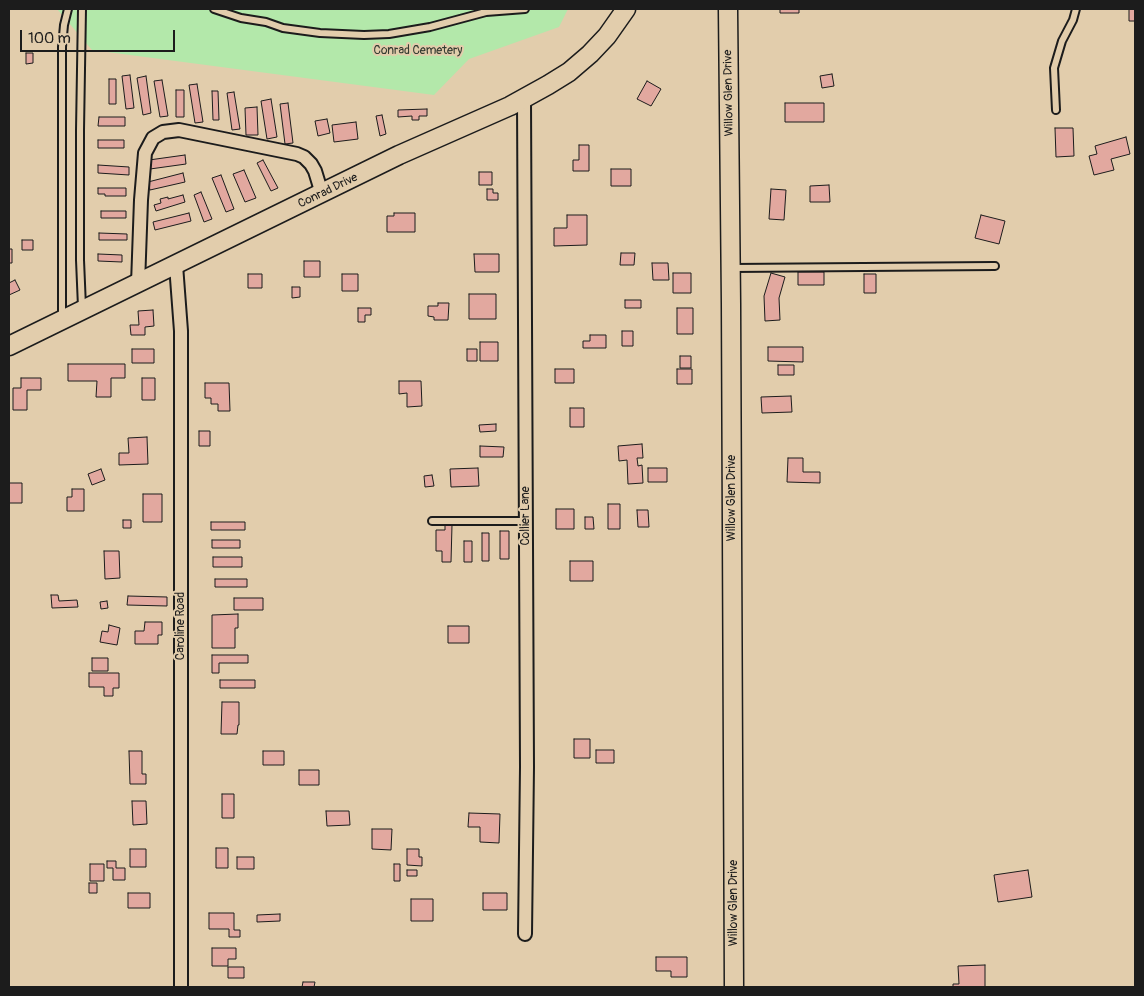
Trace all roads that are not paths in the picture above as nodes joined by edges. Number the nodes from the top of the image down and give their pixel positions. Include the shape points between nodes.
1 (68, 9) edge
2 (82, 9) edge
3 (214, 9) edge
4 (525, 9) edge
5 (626, 9) edge
6 (728, 9) edge
7 (1076, 9) edge
8 (524, 99) junction
9 (1056, 110) dead end
10 (322, 194) junction
11 (176, 265) junction
12 (996, 266) dead end
13 (731, 268) junction
14 (138, 284) junction
15 (82, 311) junction
16 (62, 321) junction
17 (9, 346) edge
18 (432, 520) dead end
19 (526, 520) junction
20 (526, 934) dead end
21 (181, 987) edge
22 (734, 987) edge

1 - 16 lane via 62,47
2 - 15 lane
3 - 4 lane via 283,28 364,35 405,32 486,12
5 - 8 main road, Conrad Drive via 590,54
6 - 13 main road, Willow Glen Drive
7 - 9 lane via 1054,68
8 - 10 main road, Conrad Drive via 399,155
8 - 19 street, Collier Lane
10 - 11 main road, Conrad Drive
10 - 14 street via 312,164 297,154 178,130 163,132 153,138 145,153
11 - 14 main road, Conrad Drive
11 - 21 street, Caroline Road via 181,331
12 - 13 lane
13 - 22 main road, Willow Glen Drive
14 - 15 main road, Conrad Drive
15 - 16 main road, Conrad Drive
16 - 17 main road, Conrad Drive
18 - 19 lane
19 - 20 street, Collier Lane

